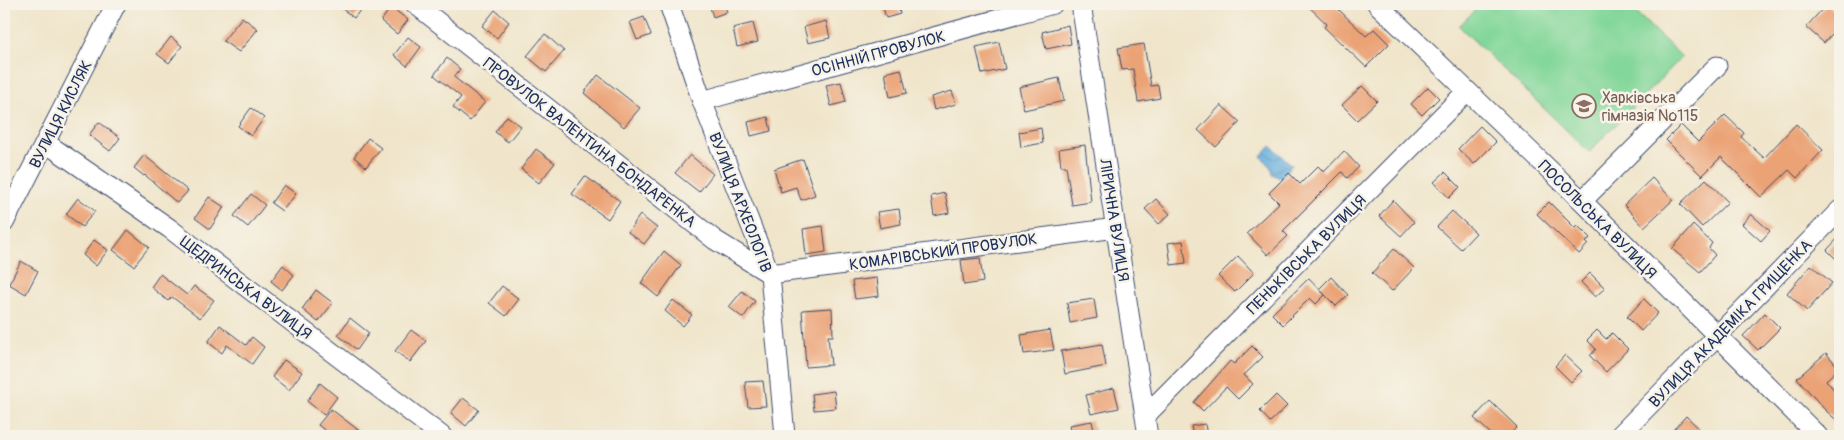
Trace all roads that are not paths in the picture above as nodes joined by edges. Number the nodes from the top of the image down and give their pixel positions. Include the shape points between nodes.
1 (116, 4) edge
2 (415, 4) edge
3 (670, 4) edge
4 (1053, 4) edge
5 (1081, 4) edge
6 (1377, 4) edge
7 (1717, 66) dead end
8 (1466, 92) junction
9 (702, 101) junction
10 (46, 143) junction
11 (1582, 201) junction
12 (1840, 210) edge
13 (4, 223) edge
14 (1116, 228) junction
15 (770, 274) junction
16 (1716, 337) junction
17 (1145, 416) junction
18 (442, 436) edge
19 (785, 436) edge
20 (1148, 436) edge
21 (1619, 436) edge
22 (1818, 436) edge

1 - 10 street, ВУЛИЦЯ КИСЛЯК
2 - 15 street, ПРОВУЛОК ВАЛЕНТИНА БОНДАРЕНКА via 716,240
3 - 9 street, ВУЛИЦЯ АРХЕОЛОГІВ
4 - 9 street, ОСІННІЙ ПРОВУЛОК
5 - 14 street, ЛІРИЧНА ВУЛИЦЯ
6 - 8 street, ПОСОЛЬСЬКА ВУЛИЦЯ
7 - 11 street
8 - 11 street, ПОСОЛЬСЬКА ВУЛИЦЯ
8 - 17 street, ПЕНЬКІВСЬКА ВУЛИЦЯ
9 - 15 street, ВУЛИЦЯ АРХЕОЛОГІВ
10 - 13 street, ВУЛИЦЯ КИСЛЯК
10 - 18 street, ЩЕДРИНСЬКА ВУЛИЦЯ via 169,228
11 - 16 street, ПОСОЛЬСЬКА ВУЛИЦЯ
12 - 16 street, ВУЛИЦЯ АКАДЕМІКА ГРИЩЕНКА
14 - 15 street, КОМАРІВСЬКИЙ ПРОВУЛОК
14 - 17 street, ЛІРИЧНА ВУЛИЦЯ
15 - 19 street, ВУЛИЦЯ АРХЕОЛОГІВ
16 - 21 street, ВУЛИЦЯ АКАДЕМІКА ГРИЩЕНКА
16 - 22 street, ПОСОЛЬСЬКА ВУЛИЦЯ
17 - 20 street, ЛІРИЧНА ВУЛИЦЯ

